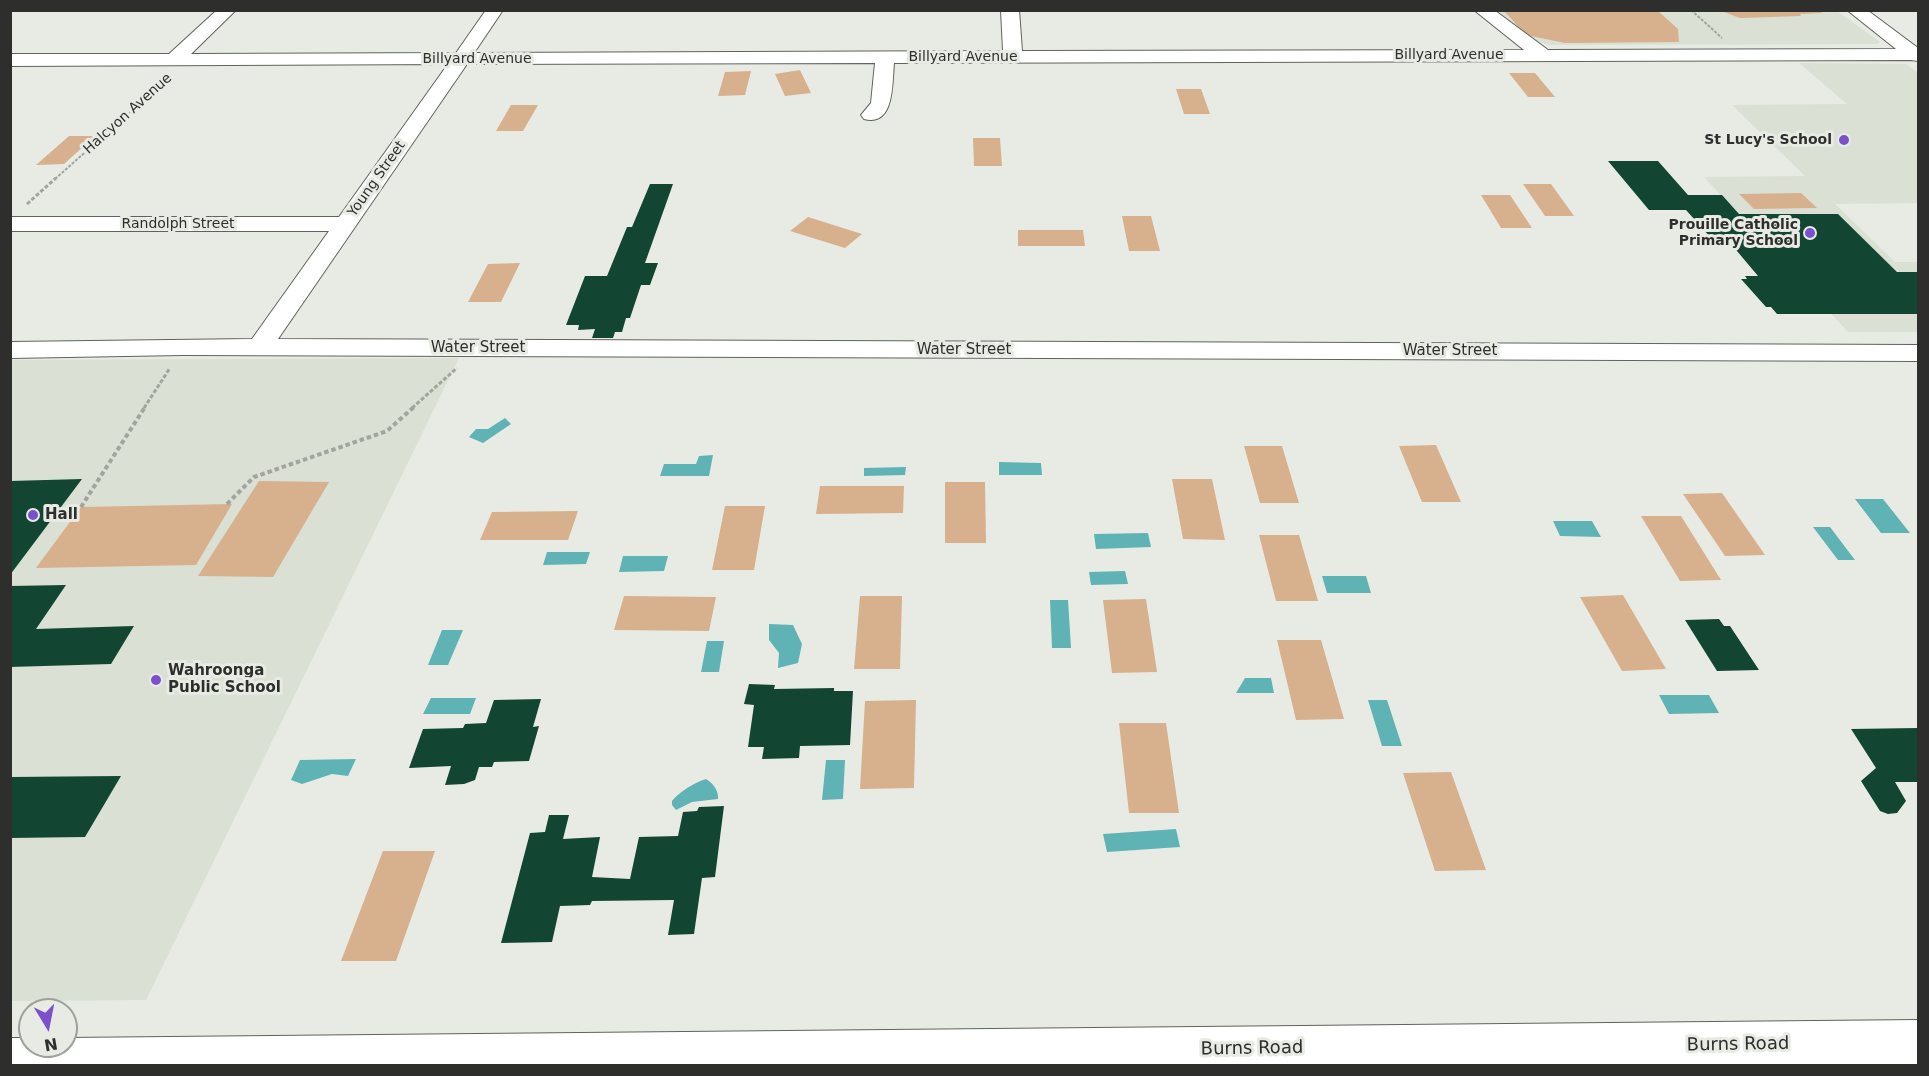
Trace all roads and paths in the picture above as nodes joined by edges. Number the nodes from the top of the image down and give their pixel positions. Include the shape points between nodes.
1 (228, 10) edge
2 (495, 10) edge
3 (1010, 10) edge
4 (1482, 10) edge
5 (1691, 10) edge
6 (1855, 10) edge
7 (1730, 44) dead end
8 (1543, 55) junction
9 (1917, 55) edge
10 (885, 57) junction
11 (1013, 57) junction
12 (461, 59) junction
13 (10, 60) edge
14 (173, 60) junction
15 (871, 115) dead end
16 (15, 218) edge
17 (346, 224) junction
18 (183, 347) junction
19 (259, 348) junction
20 (10, 350) edge
21 (1918, 353) edge
22 (457, 368) dead end
23 (227, 504) dead end
24 (81, 507) dead end
25 (1918, 1043) edge
26 (718, 1060) edge
27 (10, 1061) edge

1 - 14 street, Halcyon Avenue
2 - 12 street, Young Street
3 - 11 street
4 - 8 street
5 - 7 path
6 - 9 street
8 - 9 street, Billyard Avenue
8 - 11 street, Billyard Avenue
10 - 11 street, Billyard Avenue
10 - 12 street, Billyard Avenue
10 - 15 street via 881,104
12 - 14 street, Billyard Avenue
12 - 17 street, Young Street
13 - 14 street, Billyard Avenue
14 - 16 path, Halcyon Avenue via 181,67
16 - 17 street, Randolph Street
17 - 19 street, Young Street
18 - 19 street, Water Street
18 - 20 street, Water Street
18 - 24 path
19 - 21 street, Water Street
22 - 23 path via 387,431 254,477
25 - 26 street, Burns Road
26 - 27 street, Burns Road

